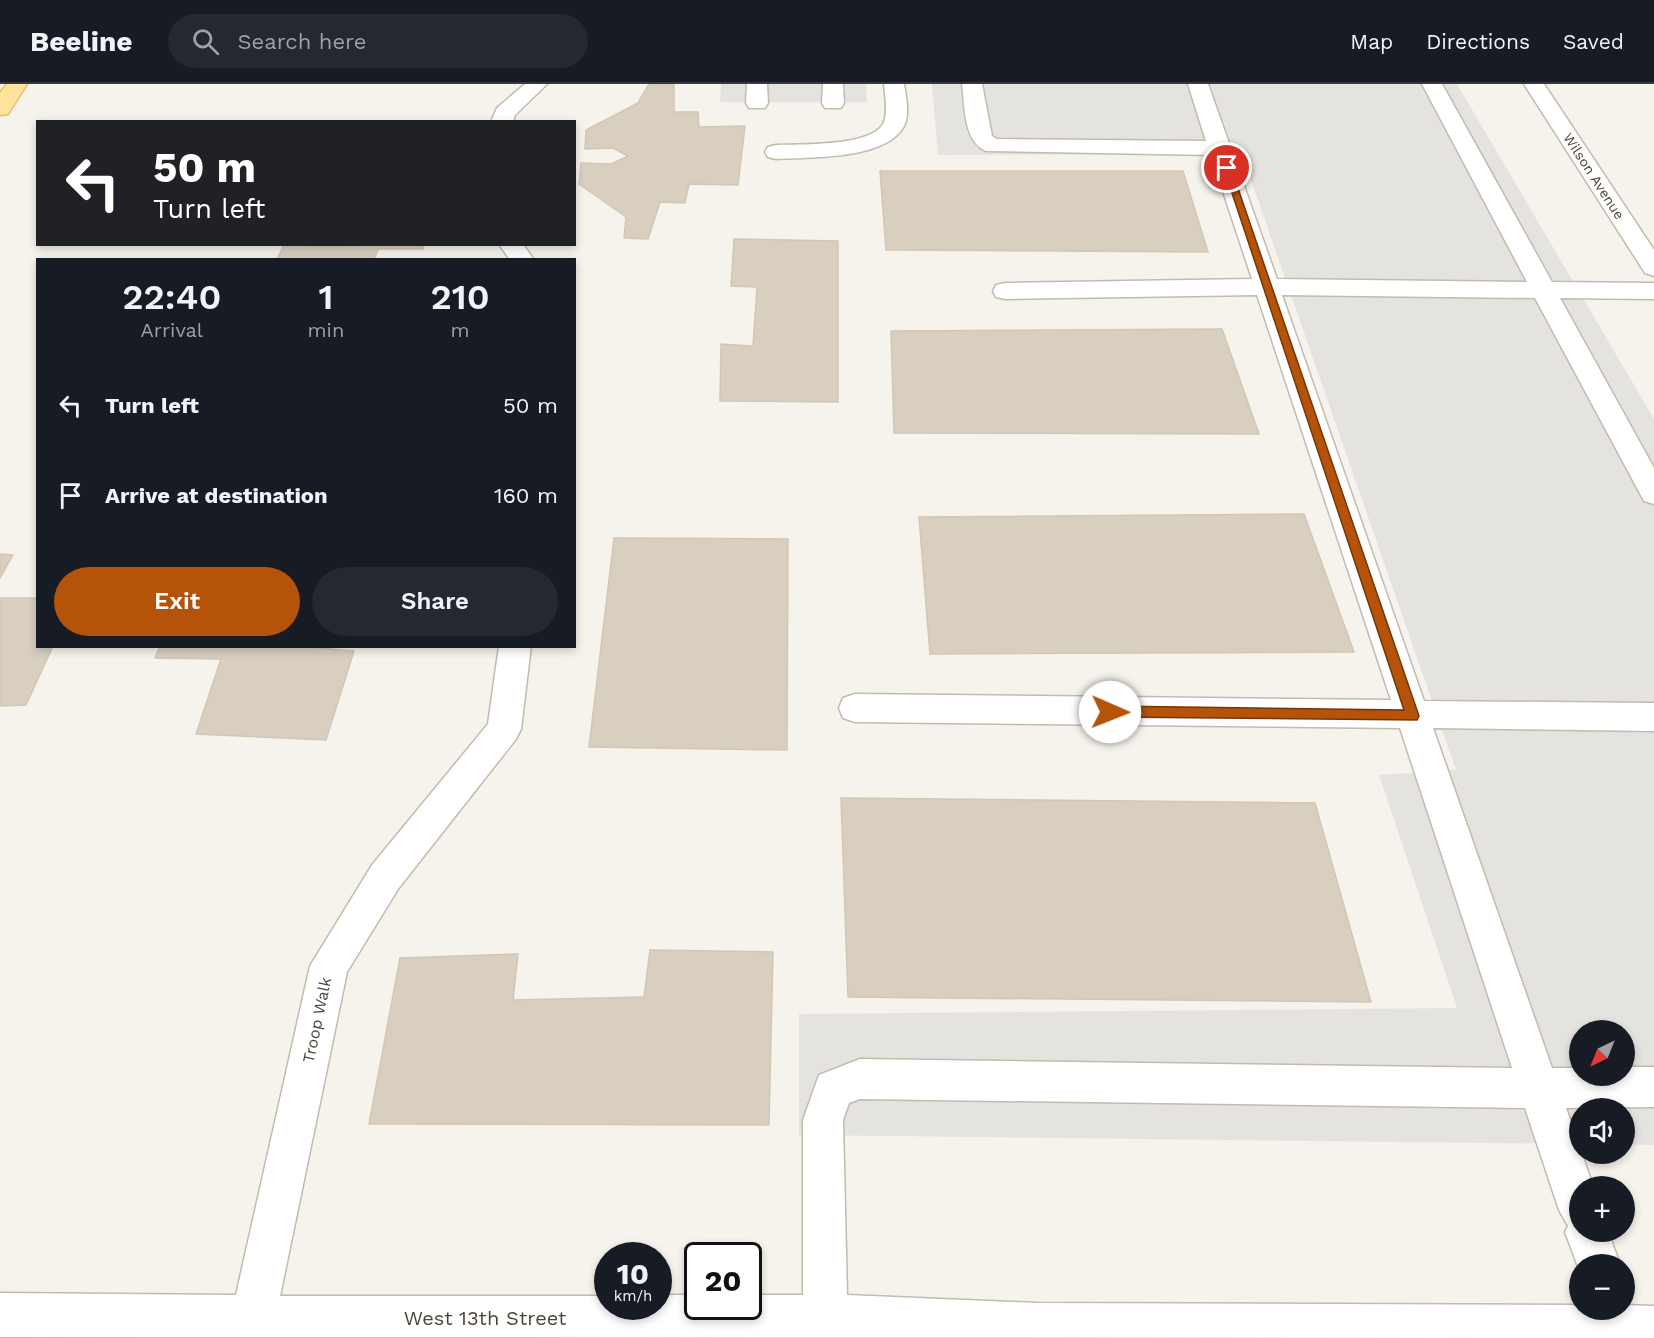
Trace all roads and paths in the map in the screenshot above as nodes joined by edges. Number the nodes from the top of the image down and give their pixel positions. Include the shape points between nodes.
1 (16, 84) edge
2 (537, 84) edge
3 (894, 84) edge
4 (972, 84) edge
5 (1198, 84) edge
6 (1432, 84) edge
7 (1534, 84) edge
8 (0, 109) edge
9 (503, 120) edge
10 (1220, 148) junction
11 (776, 152) dead end
12 (1654, 268) edge
13 (1267, 287) junction
14 (1005, 291) dead end
15 (1544, 291) junction
16 (1654, 291) edge
17 (1654, 494) edge
18 (515, 648) edge
19 (855, 708) dead end
20 (1412, 716) junction
21 (1654, 717) edge
22 (1654, 1087) edge
23 (1539, 1088) junction
24 (1569, 1177) edge
25 (0, 1315) edge
26 (825, 1317) junction
27 (1628, 1322) edge
28 (251, 1328) edge
29 (390, 1328) edge
30 (1038, 1331) edge

1 - 8 main road
2 - 9 street via 505,113
3 - 11 street via 895,121 883,136 850,147
4 - 10 street via 981,136 994,146
5 - 10 street
6 - 15 street
7 - 12 street, Wilson Avenue
10 - 13 street
13 - 14 street
13 - 15 street
13 - 20 street
15 - 16 street
15 - 17 street
18 - 28 street, Troop Walk via 504,729 385,876 329,966
19 - 20 street
20 - 21 street
20 - 23 street
22 - 23 street
23 - 24 street
23 - 26 street via 860,1079 833,1089 824,1120
25 - 28 street, West 13th Street
26 - 29 street, West 13th Street
26 - 30 street, West 13th Street
27 - 30 street, West 13th Street
28 - 29 street, West 13th Street

